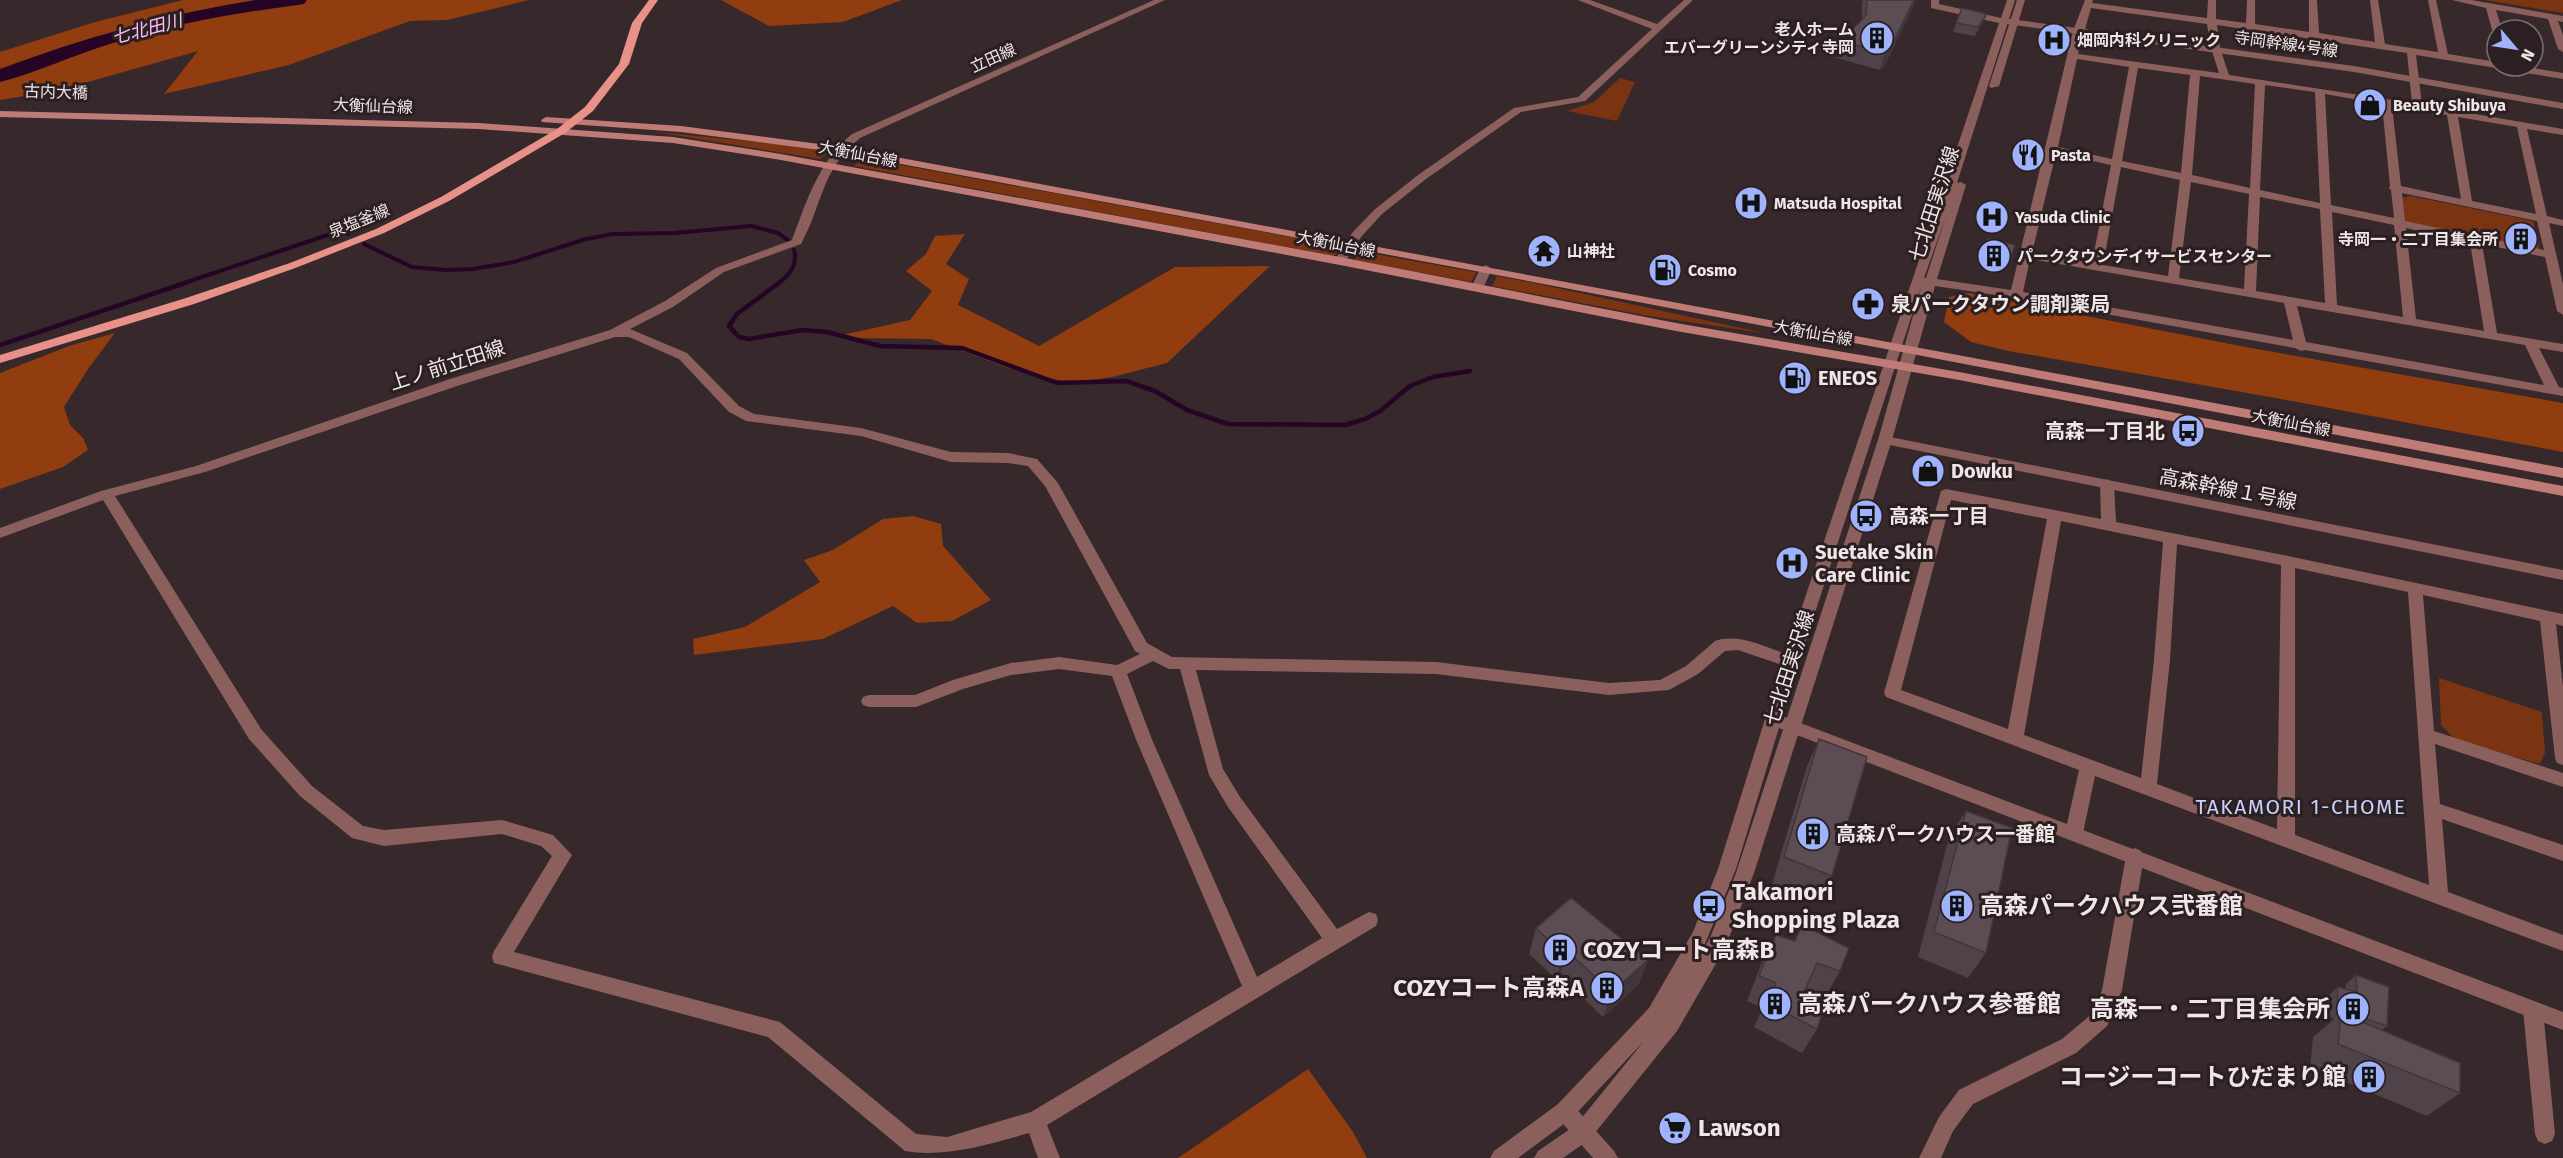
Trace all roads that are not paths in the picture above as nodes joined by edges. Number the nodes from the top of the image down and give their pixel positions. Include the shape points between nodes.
1 (654, 0) edge
2 (1161, 0) edge
3 (1582, 0) edge
4 (1689, 0) edge
5 (1935, 0) edge
6 (2011, 0) edge
7 (2021, 0) edge
8 (2149, 0) edge
9 (2212, 0) edge
10 (2251, 0) edge
11 (2313, 0) edge
12 (2374, 0) edge
13 (2432, 0) edge
14 (2456, 0) edge
15 (2088, 3) edge
16 (2490, 6) junction
17 (2147, 13) junction
18 (2552, 17) junction
19 (2494, 18) edge
20 (2563, 19) edge
21 (2210, 21) junction
22 (2009, 22) junction
23 (2250, 27) junction
24 (1658, 28) junction
25 (2078, 31) junction
26 (2314, 35) junction
27 (2380, 45) junction
28 (2214, 49) junction
29 (2563, 49) edge
30 (2411, 50) junction
31 (2443, 55) junction
32 (2073, 56) junction
33 (2485, 63) edge
34 (2134, 65) junction
35 (2195, 73) junction
36 (2545, 73) edge
37 (2225, 76) junction
38 (2563, 76) edge
39 (2413, 78) junction
40 (2260, 82) junction
41 (2320, 90) junction
42 (2387, 101) junction
43 (0, 106) edge
44 (2417, 106) junction
45 (2563, 106) edge
46 (111, 109) joint
47 (2452, 112) junction
48 (0, 114) edge
49 (93, 117) joint
50 (575, 121) junction
51 (2521, 124) junction
52 (561, 131) junction
53 (2563, 132) edge
54 (2052, 149) junction
55 (842, 150) junction
56 (2117, 163) junction
57 (829, 166) junction
58 (2186, 177) junction
59 (2394, 188) junction
60 (2254, 192) junction
61 (2467, 202) junction
62 (2326, 207) junction
63 (2542, 218) junction
64 (2398, 223) junction
65 (2563, 223) edge
66 (2476, 240) junction
67 (1350, 244) junction
68 (2026, 255) junction
69 (2550, 255) junction
70 (1340, 261) junction
71 (2097, 268) junction
72 (1486, 269) junction
73 (1925, 281) junction
74 (2173, 281) junction
75 (1477, 288) junction
76 (2016, 294) junction
77 (2250, 295) junction
78 (2290, 302) junction
79 (2331, 309) junction
80 (2563, 311) edge
81 (2410, 322) junction
82 (614, 333) junction
83 (2491, 336) junction
84 (2530, 342) junction
85 (2301, 347) junction
86 (2563, 348) edge
87 (1901, 357) junction
88 (0, 359) edge
89 (2558, 392) edge
90 (1885, 440) junction
91 (2563, 473) edge
92 (2107, 484) junction
93 (2563, 491) edge
94 (106, 494) junction
95 (2055, 515) junction
96 (2109, 527) junction
97 (0, 533) edge
98 (2170, 538) junction
99 (2288, 561) junction
100 (2563, 575) edge
101 (2415, 588) junction
102 (2555, 618) edge
103 (1154, 654) junction
104 (1791, 662) junction
105 (1186, 663) junction
106 (1118, 670) junction
107 (869, 700) dead end
108 (1774, 719) junction
109 (1792, 726) junction
110 (2427, 735) junction
111 (2015, 737) junction
112 (2563, 758) edge
113 (2088, 766) junction
114 (2563, 780) edge
115 (2148, 789) junction
116 (2432, 808) junction
117 (2074, 833) junction
118 (2286, 841) junction
119 (2563, 853) edge
120 (2134, 856) junction
121 (2439, 898) junction
122 (1369, 920) dead end
123 (1335, 941) junction
124 (2563, 943) edge
125 (1253, 990) junction
126 (2532, 1010) junction
127 (2563, 1021) edge
128 (1565, 1111) junction
129 (1035, 1121) junction
130 (1583, 1132) junction
131 (2545, 1134) dead end
132 (1049, 1158) edge
133 (1501, 1158) edge
134 (1545, 1158) edge
135 (1607, 1158) edge
136 (1930, 1158) edge

1 - 50 main road, 泉塩釜線 via 638,23 624,64
2 - 55 street, 立田線 via 889,120 856,136
3 - 24 street
4 - 24 street
5 - 22 street, 寺岡幹線4号線 via 1934,6
6 - 22 street
7 - 22 street, 七北田実沢線
8 - 17 street
9 - 21 street
10 - 23 street
11 - 26 street
12 - 27 street
13 - 31 street
14 - 16 street
15 - 17 street
15 - 25 street
16 - 18 street
16 - 19 street
17 - 21 street
18 - 20 street
18 - 29 street
21 - 23 street
21 - 28 street
22 - 25 street, 寺岡幹線4号線
22 - 73 street, 七北田実沢線
23 - 26 street
24 - 67 street via 1581,99 1518,110 1378,212
25 - 28 street, 寺岡幹線4号線
25 - 32 street
26 - 27 street
27 - 30 street
28 - 37 street
28 - 39 street, 寺岡幹線4号線
30 - 31 street
30 - 39 street
31 - 33 street
32 - 34 street
32 - 54 street
34 - 35 street
34 - 56 street
35 - 37 street
35 - 58 street
36 - 38 street
37 - 40 street
39 - 44 street
39 - 45 street, 寺岡幹線4号線
40 - 41 street
40 - 60 street
41 - 42 street
41 - 62 street
42 - 44 street
42 - 59 street
43 - 46 main road, 古内大橋
44 - 47 street
46 - 50 main road, 大衡仙台線
47 - 51 street
47 - 61 street
48 - 49 main road, 古内大橋
49 - 52 main road, 大衡仙台線 via 362,122
50 - 52 main road, 泉塩釜線
50 - 55 main road, 大衡仙台線 via 681,129
51 - 53 street
51 - 63 street
52 - 57 main road, 大衡仙台線 via 673,140
52 - 88 main road, 泉塩釜線 via 445,199 380,231 236,285
54 - 56 street
54 - 68 street
55 - 57 street, 上ノ前立田線
55 - 67 main road, 大衡仙台線
56 - 58 street
56 - 71 street
57 - 70 main road, 大衡仙台線
57 - 82 street, 上ノ前立田線 via 796,242 720,270 669,304
58 - 60 street
58 - 74 street
59 - 61 street
59 - 64 street
60 - 62 street
60 - 77 street
61 - 63 street
62 - 64 street
62 - 79 street
63 - 65 street
63 - 69 street
64 - 66 street
64 - 81 street
66 - 69 street
66 - 83 street
67 - 70 street
67 - 72 main road, 大衡仙台線
68 - 71 street
68 - 76 street
69 - 80 street
70 - 75 main road, 大衡仙台線
71 - 74 street
72 - 75 street
72 - 87 main road, 大衡仙台線
73 - 76 street
73 - 87 street, 七北田実沢線
74 - 77 street
75 - 87 main road, 大衡仙台線 via 1676,327
76 - 85 street
77 - 78 street
78 - 79 street
78 - 85 street
79 - 81 street
81 - 83 street
82 - 94 street, 上ノ前立田線 via 455,382 200,469
82 - 103 street via 631,333 683,356 734,410 751,418 861,432 951,457 1032,462 1051,483 1141,646
83 - 84 street
84 - 86 street
84 - 89 street
85 - 89 street
87 - 90 street, 七北田実沢線
87 - 91 main road, 大衡仙台線
87 - 93 main road, 大衡仙台線
87 - 104 street
90 - 92 street, 高森幹線１号線
90 - 109 street, 七北田実沢線
92 - 96 street
92 - 100 street, 高森幹線１号線
94 - 97 street, 上ノ前立田線
94 - 129 street via 255,734 306,791 358,832 384,838 502,827 547,840 563,855 501,957 773,1029 912,1144 947,1147
95 - 96 street
95 - 111 street
95 - 111 street via 1946,494 1892,693
96 - 98 street
98 - 99 street
98 - 115 street
99 - 101 street
99 - 118 street
101 - 102 street
101 - 110 street
102 - 112 street
103 - 105 street via 1168,663
103 - 106 street
104 - 105 street via 1739,644 1721,645 1692,670 1663,686 1609,689 1436,668
104 - 108 street
105 - 123 street via 1215,770
106 - 107 street via 1059,663 1020,668 959,684 916,701
106 - 125 street via 1145,742
108 - 109 street
108 - 128 street via 1701,936 1656,1014
109 - 117 street
109 - 130 street, 七北田実沢線 via 1745,873 1718,942 1670,1024
110 - 114 street
110 - 116 street
111 - 113 street
113 - 115 street
113 - 117 street
115 - 118 street
116 - 119 street
116 - 121 street
117 - 120 street
118 - 121 street
120 - 126 street
120 - 136 street via 2112,990 2100,1020 2069,1046 1966,1097 1946,1124
121 - 124 street
122 - 123 street
123 - 125 street
125 - 129 street
126 - 127 street
126 - 131 street
128 - 130 street
128 - 133 street
129 - 132 street
130 - 134 street, 七北田実沢線
130 - 135 street

